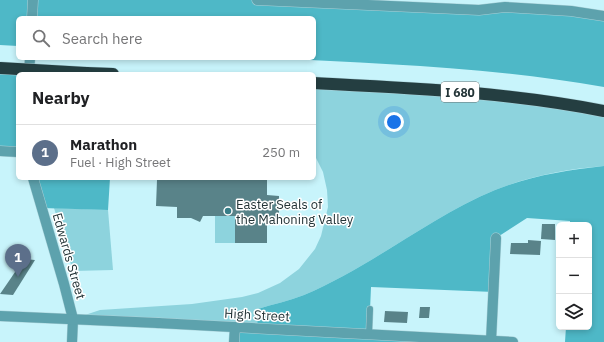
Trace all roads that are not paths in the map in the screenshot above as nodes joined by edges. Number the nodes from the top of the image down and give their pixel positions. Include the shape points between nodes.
1 (33, 0) edge
2 (257, 0) edge
3 (506, 3) edge
4 (32, 16) edge
5 (604, 16) edge
6 (30, 60) edge
7 (0, 68) edge
8 (29, 72) edge
9 (69, 72) edge
10 (316, 84) edge
11 (604, 111) edge
12 (0, 151) edge
13 (16, 152) edge
14 (34, 180) edge
15 (496, 238) dead end
16 (370, 309) dead end
17 (0, 316) edge
18 (73, 319) junction
19 (235, 327) junction
20 (369, 338) edge
21 (491, 341) junction
22 (72, 342) edge
23 (234, 342) edge
24 (513, 342) edge

1 - 4 street
2 - 3 street via 479,10
3 - 5 street
6 - 8 street
7 - 9 highway, bridge
10 - 11 highway, I 680 via 519,97
12 - 13 street
14 - 18 street, Edwards Street
15 - 21 street
16 - 20 lane
17 - 18 street, High Street
18 - 19 street, High Street
18 - 22 street, Edwards Street
19 - 20 street, High Street
19 - 23 street
20 - 21 street, High Street
21 - 24 street, High Street

